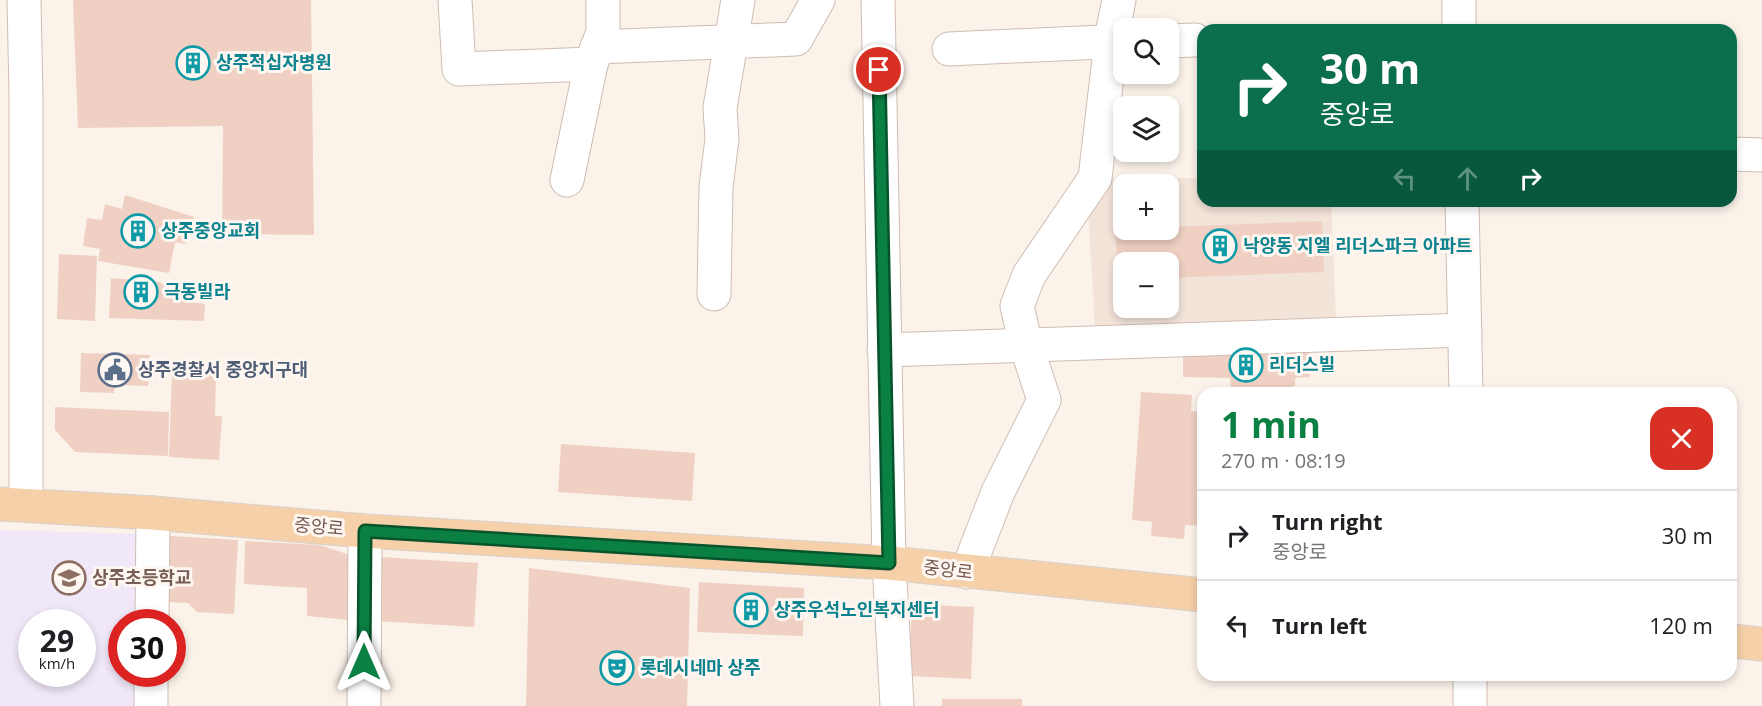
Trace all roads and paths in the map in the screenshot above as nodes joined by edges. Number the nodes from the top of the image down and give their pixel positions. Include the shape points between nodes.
1 (24, 0) edge
2 (455, 0) edge
3 (603, 0) edge
4 (738, 0) edge
5 (818, 0) edge
6 (878, 0) edge
7 (1119, 0) edge
8 (1459, 0) edge
9 (1119, 18) edge
10 (1460, 24) edge
11 (1113, 41) edge
12 (733, 42) junction
13 (949, 49) dead end
14 (594, 56) junction
15 (1113, 71) edge
16 (13, 115) edge
17 (1737, 154) edge
18 (1762, 155) edge
19 (567, 180) dead end
20 (1462, 207) edge
21 (714, 294) dead end
22 (1465, 330) junction
23 (1026, 345) junction
24 (884, 350) junction
25 (1466, 387) edge
26 (13, 504) edge
27 (153, 513) junction
28 (365, 531) junction
29 (889, 563) junction
30 (967, 572) junction
31 (1197, 594) edge
32 (152, 609) edge
33 (1737, 642) edge
34 (1762, 644) edge
35 (1470, 681) edge
36 (151, 687) edge
37 (151, 706) edge
38 (364, 706) edge
39 (897, 706) edge
40 (1470, 706) edge

1 - 16 street
2 - 14 street via 459,69
3 - 14 street via 603,32
4 - 12 street
5 - 12 street via 796,39
6 - 24 street
7 - 9 street
8 - 10 street
11 - 13 street
12 - 14 street
12 - 21 street via 720,108
14 - 19 street
15 - 23 street via 1095,178 1029,275 1017,306
16 - 26 street
17 - 18 street
20 - 22 street
22 - 23 street
22 - 25 street
23 - 24 street
23 - 30 street via 1044,400 998,492
24 - 29 street
26 - 27 main road, 중앙로
27 - 28 main road, 중앙로
27 - 32 street
28 - 29 main road, 중앙로
28 - 38 street
29 - 30 main road, 중앙로
29 - 39 street
30 - 31 main road, 중앙로
33 - 34 main road
35 - 40 street
36 - 37 street

